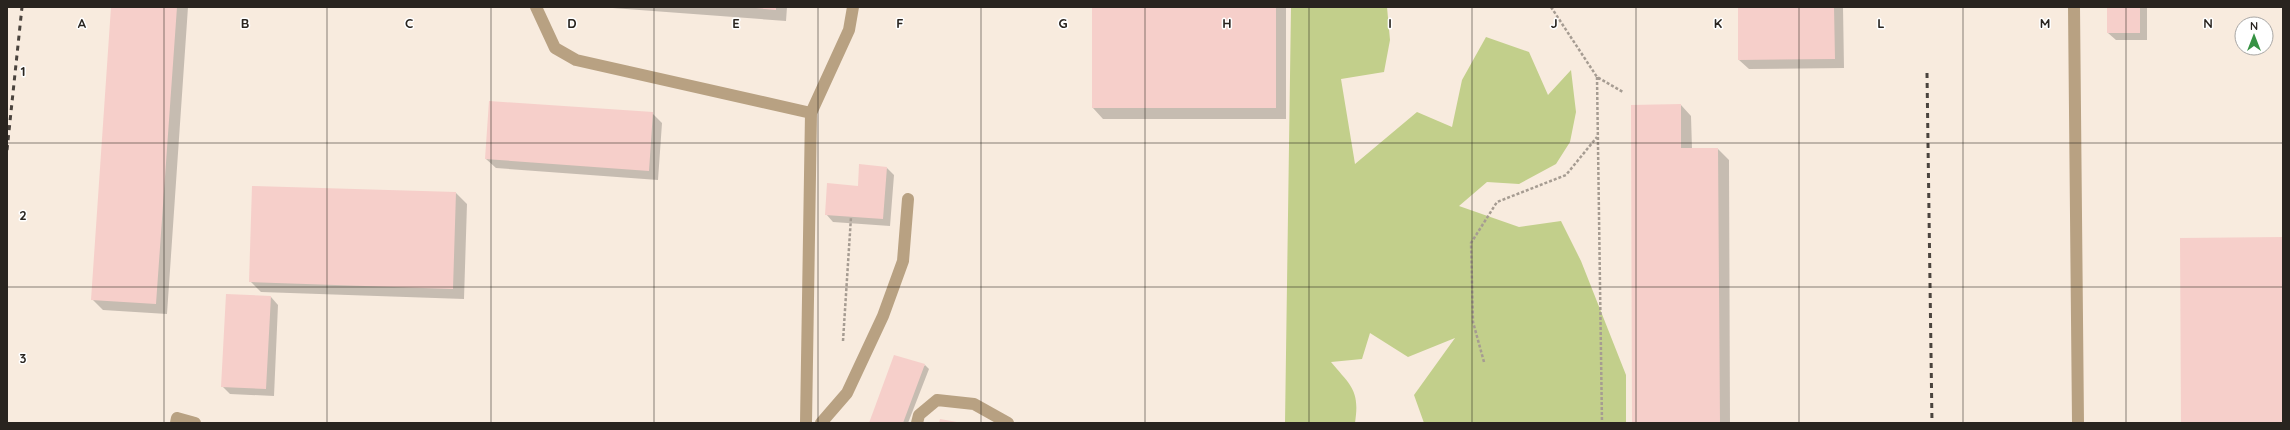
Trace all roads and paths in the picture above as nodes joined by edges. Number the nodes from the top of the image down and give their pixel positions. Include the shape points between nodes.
1 (536, 7) edge
2 (854, 7) edge
3 (1551, 7) edge
4 (2074, 7) edge
5 (1597, 77) junction
6 (1622, 92) dead end
7 (811, 113) junction
8 (1598, 137) junction
9 (908, 199) dead end
10 (850, 216) dead end
11 (843, 342) dead end
12 (1484, 362) dead end
13 (176, 423) edge
14 (195, 423) edge
15 (806, 423) edge
16 (821, 423) edge
17 (917, 423) edge
18 (1008, 423) edge
19 (1602, 423) edge
20 (2078, 423) edge

1 - 7 street via 555,48 576,60
2 - 7 street via 849,30
3 - 5 path
4 - 20 street
5 - 6 path
5 - 8 path
7 - 15 street
8 - 12 path via 1566,175 1497,202 1472,244 1473,322
8 - 19 path
9 - 16 street via 903,261 883,316 847,393
10 - 11 path
13 - 14 street via 177,418
17 - 18 street via 919,415 937,400 974,404

